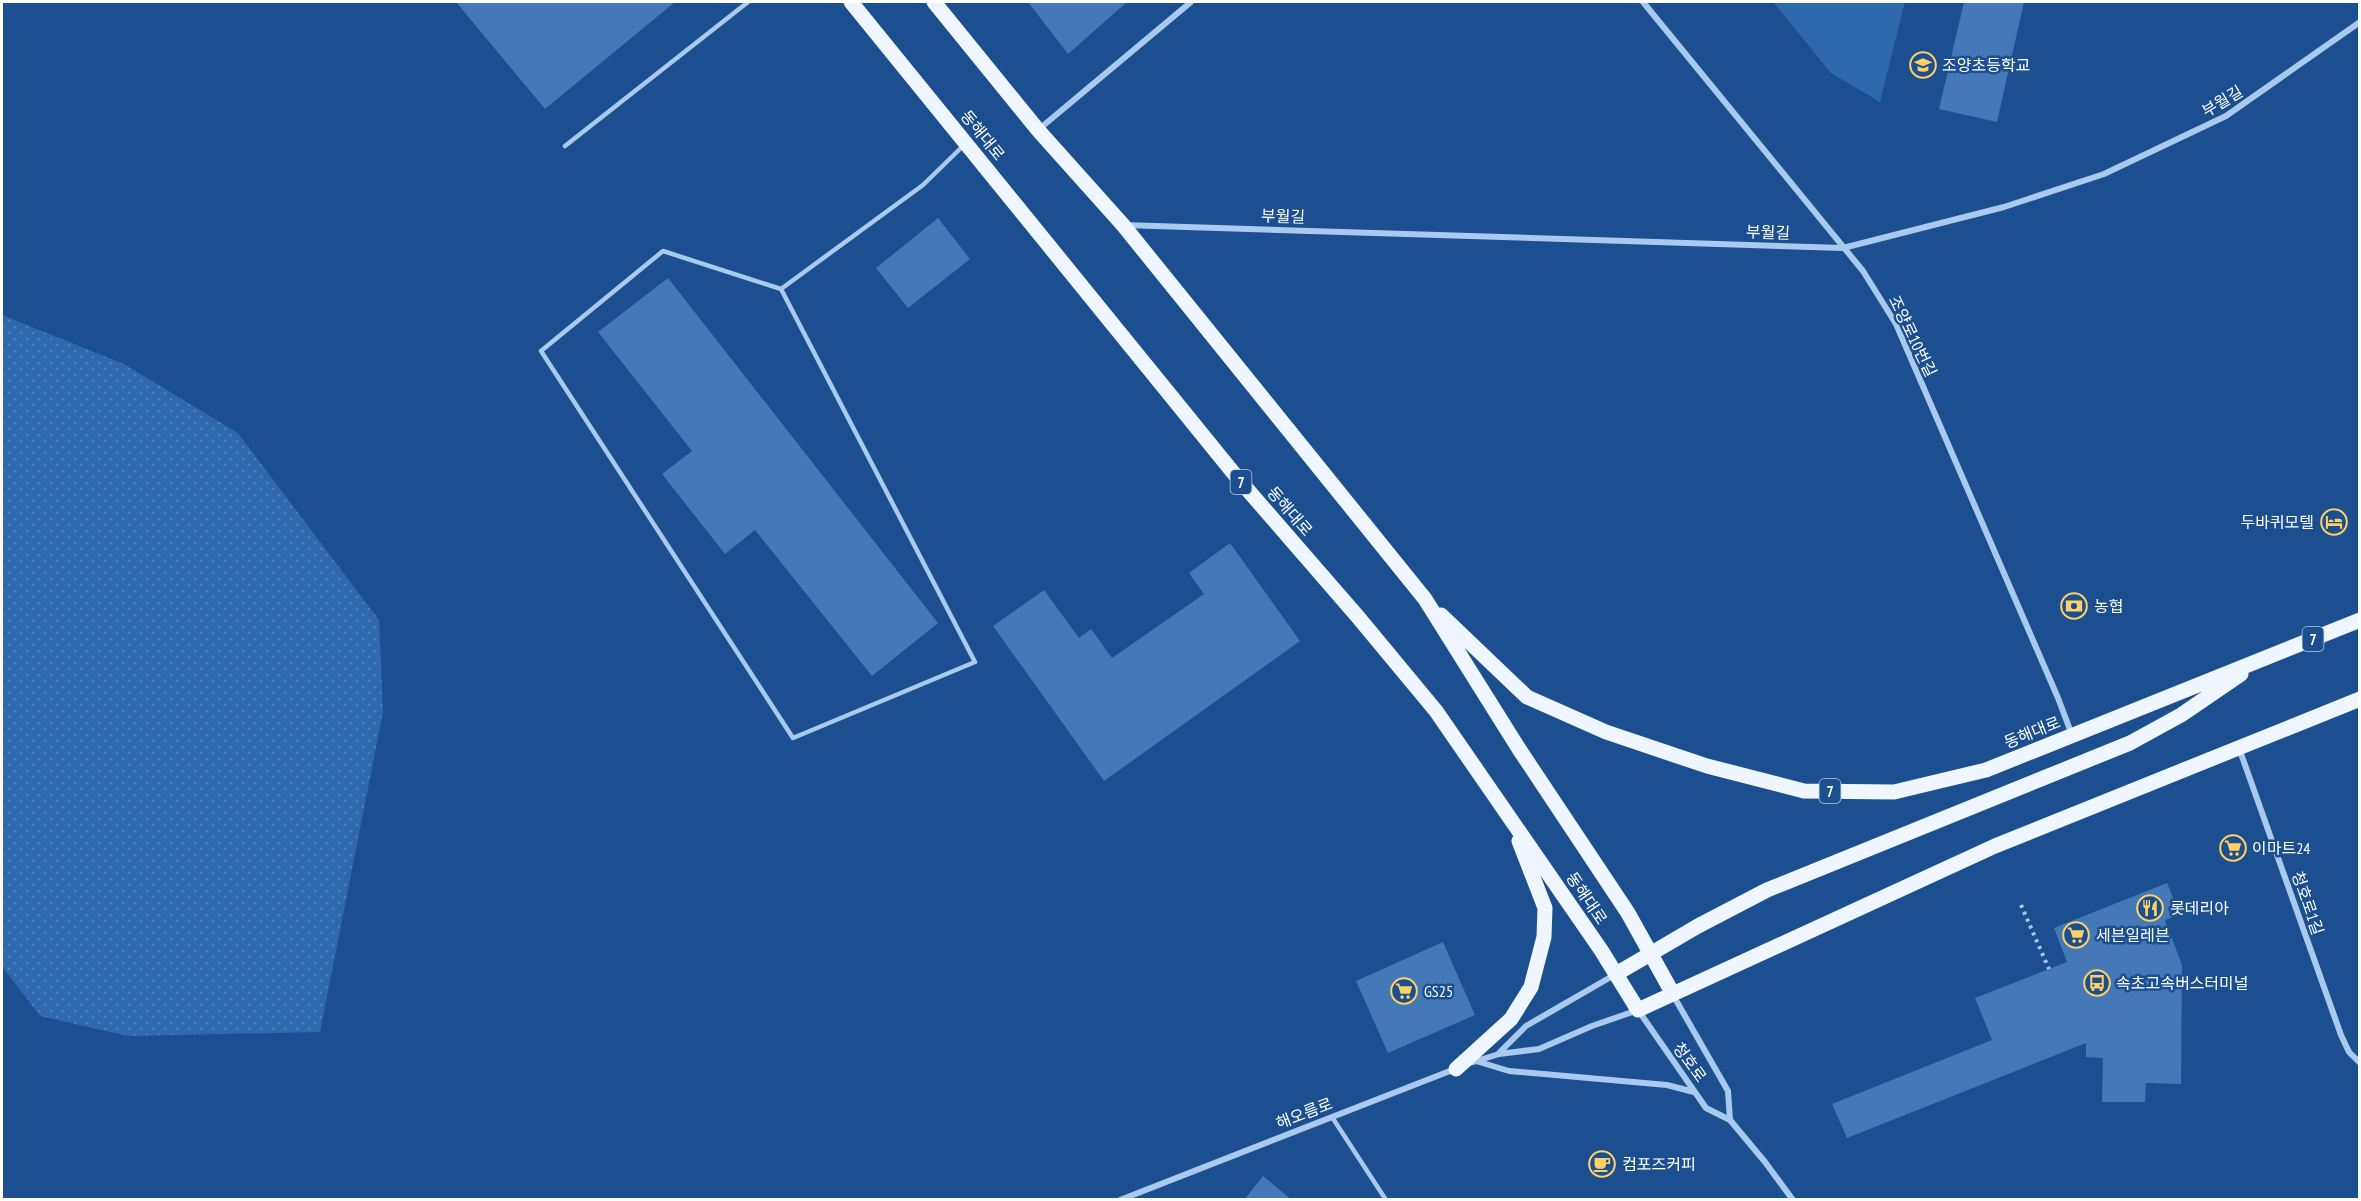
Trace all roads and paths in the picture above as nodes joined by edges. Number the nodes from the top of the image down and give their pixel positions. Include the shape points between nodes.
1 (748, 2) edge
2 (851, 2) edge
3 (934, 2) edge
4 (1191, 2) edge
5 (1643, 2) edge
6 (2360, 22) edge
7 (1038, 130) junction
8 (966, 143) junction
9 (565, 146) dead end
10 (1123, 225) junction
11 (1843, 248) junction
12 (781, 289) junction
13 (1425, 599) junction
14 (2360, 620) edge
15 (2266, 658) junction
16 (2360, 699) edge
17 (2072, 735) junction
18 (2239, 748) junction
19 (1511, 818) junction
20 (2021, 905) dead end
21 (1651, 952) junction
22 (2049, 969) dead end
23 (1616, 974) junction
24 (1673, 994) junction
25 (1638, 1010) junction
26 (1499, 1054) junction
27 (1476, 1061) junction
28 (2360, 1063) edge
29 (1456, 1069) junction
30 (1696, 1093) junction
31 (1332, 1117) junction
32 (1730, 1120) junction
33 (1120, 1200) edge
34 (1386, 1200) edge
35 (1793, 1200) edge

1 - 9 lane
2 - 8 main road, 동해대로 / 7
3 - 7 main road, 동해대로 / 7
4 - 7 street
5 - 11 street, 조양로10번길
6 - 11 street, 부월길 via 2226,116 2104,174 2004,207
7 - 10 main road, 동해대로 / 7
8 - 12 lane via 923,185
8 - 19 main road, 동해대로 / 7 via 1240,481 1436,711
10 - 11 street, 부월길
10 - 13 main road, 동해대로 / 7
11 - 17 street, 조양로10번길 via 1863,271 1896,324
12 - 12 lane via 663,251 541,351 793,738 975,662
13 - 17 main road, 동해대로 / 7 via 1527,697 1606,732 1707,766 1804,791 1893,792 1986,770
13 - 21 main road, 동해대로 / 7
14 - 15 main road, 동해대로 / 7
15 - 17 main road, 동해대로 / 7
15 - 21 main road, 동해대로 / 7 via 2139,738 1767,890
16 - 18 main road
18 - 24 main road via 1995,846
18 - 28 street, 청호로1길 via 2341,1035
19 - 23 main road, 동해대로 / 7
19 - 29 main road via 1545,908 1544,937 1531,987 1511,1019
20 - 22 path
21 - 23 main road, 동해대로 / 7
21 - 24 main road, 동해대로 / 7
23 - 25 main road, 동해대로 / 7
23 - 26 street, 해오름로 via 1526,1026
24 - 25 main road
24 - 32 street, 청호로 via 1728,1091
25 - 26 street, 해오름로 via 1539,1049
25 - 30 street, 청호로
26 - 27 street, 해오름로
27 - 29 street, 해오름로
27 - 30 street via 1509,1071 1667,1085
29 - 31 street, 해오름로
30 - 32 street, 청호로 via 1706,1108
31 - 33 street, 해오름로
31 - 34 lane
32 - 35 street, 청호로

